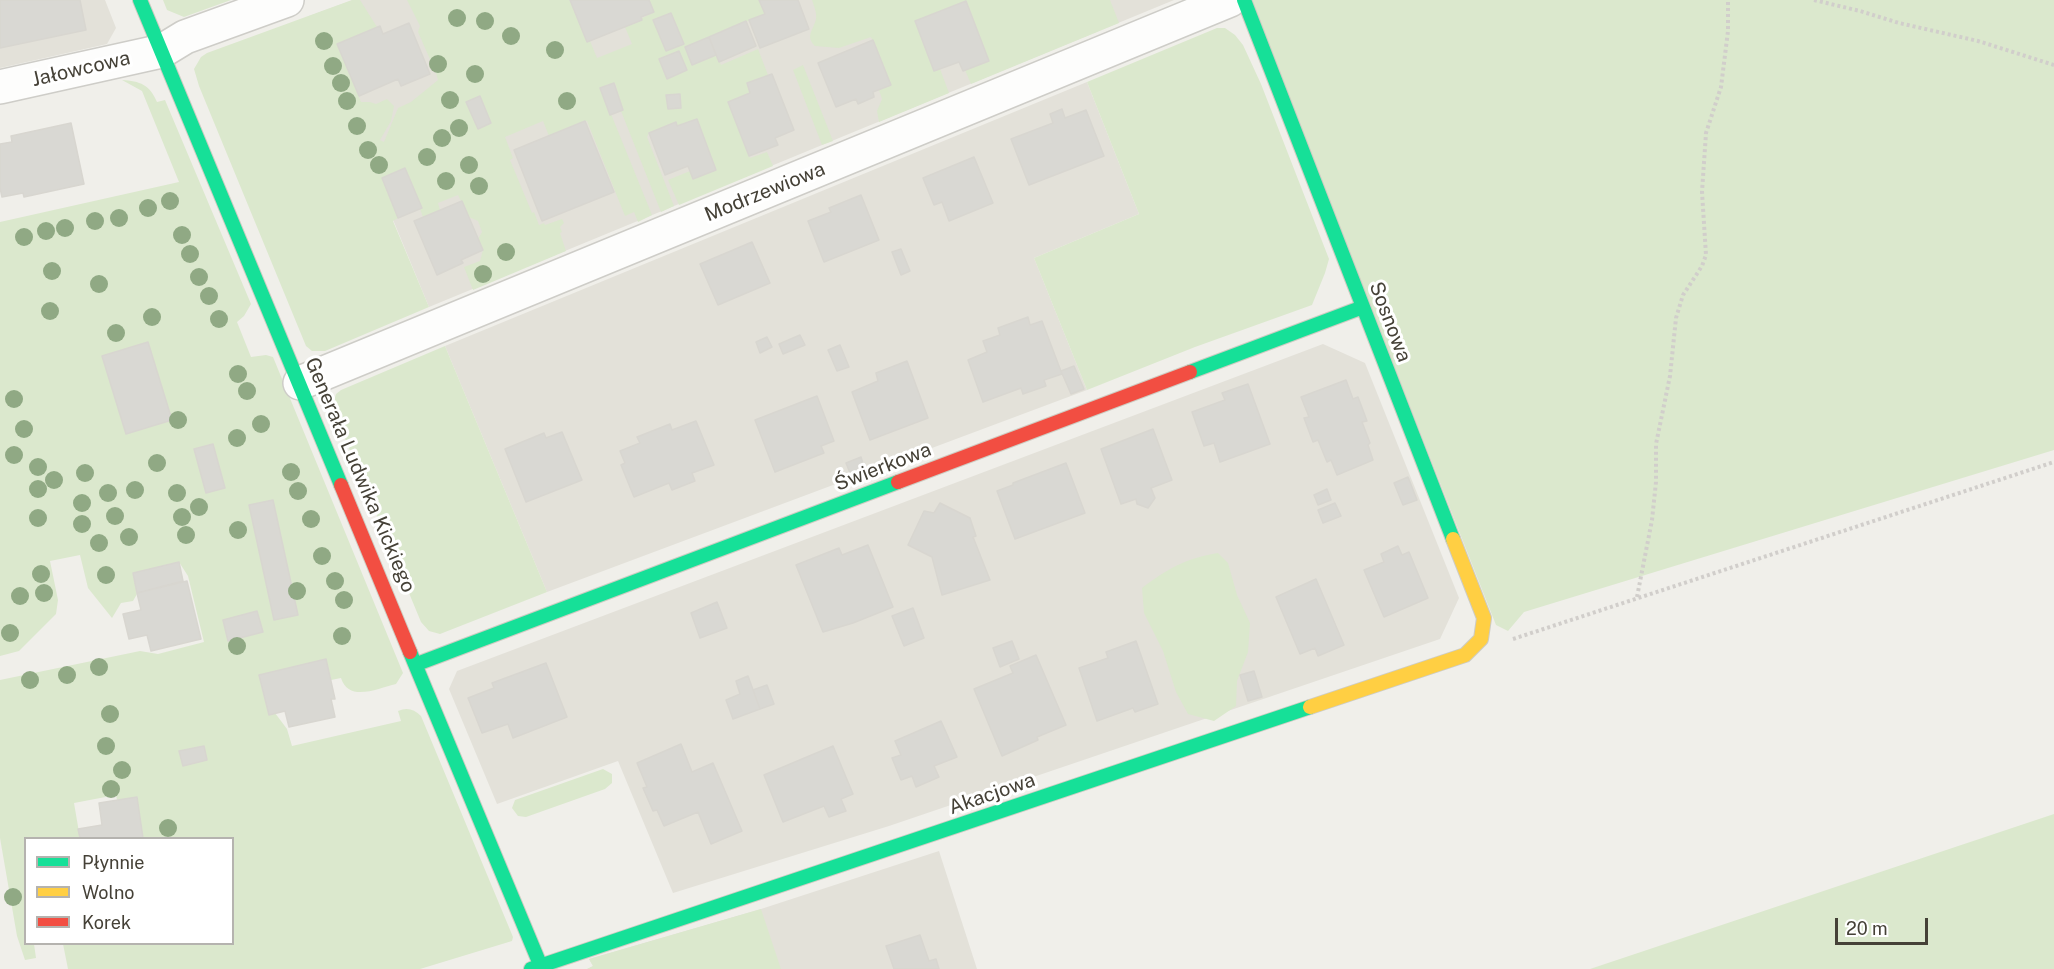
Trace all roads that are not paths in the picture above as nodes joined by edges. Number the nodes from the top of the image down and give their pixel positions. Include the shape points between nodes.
1 (140, 0) edge
2 (287, 0) edge
3 (1230, 0) edge
4 (1244, 0) edge
5 (162, 51) junction
6 (0, 87) edge
7 (1363, 307) junction
8 (300, 383) junction
9 (1466, 655) joint
10 (417, 664) junction
11 (538, 968) edge

1 - 5 street, Generała Ludwika Kickiego
2 - 5 street, Jałowcowa via 185,37
3 - 8 street, Modrzewiowa
4 - 7 street, Sosnowa
5 - 6 street, Jałowcowa
5 - 8 street, Generała Ludwika Kickiego
7 - 9 street, Sosnowa via 1484,618 1481,639
7 - 10 street, Świerkowa
8 - 10 street, Generała Ludwika Kickiego
9 - 11 street, Akacjowa
10 - 11 street, Generała Ludwika Kickiego

